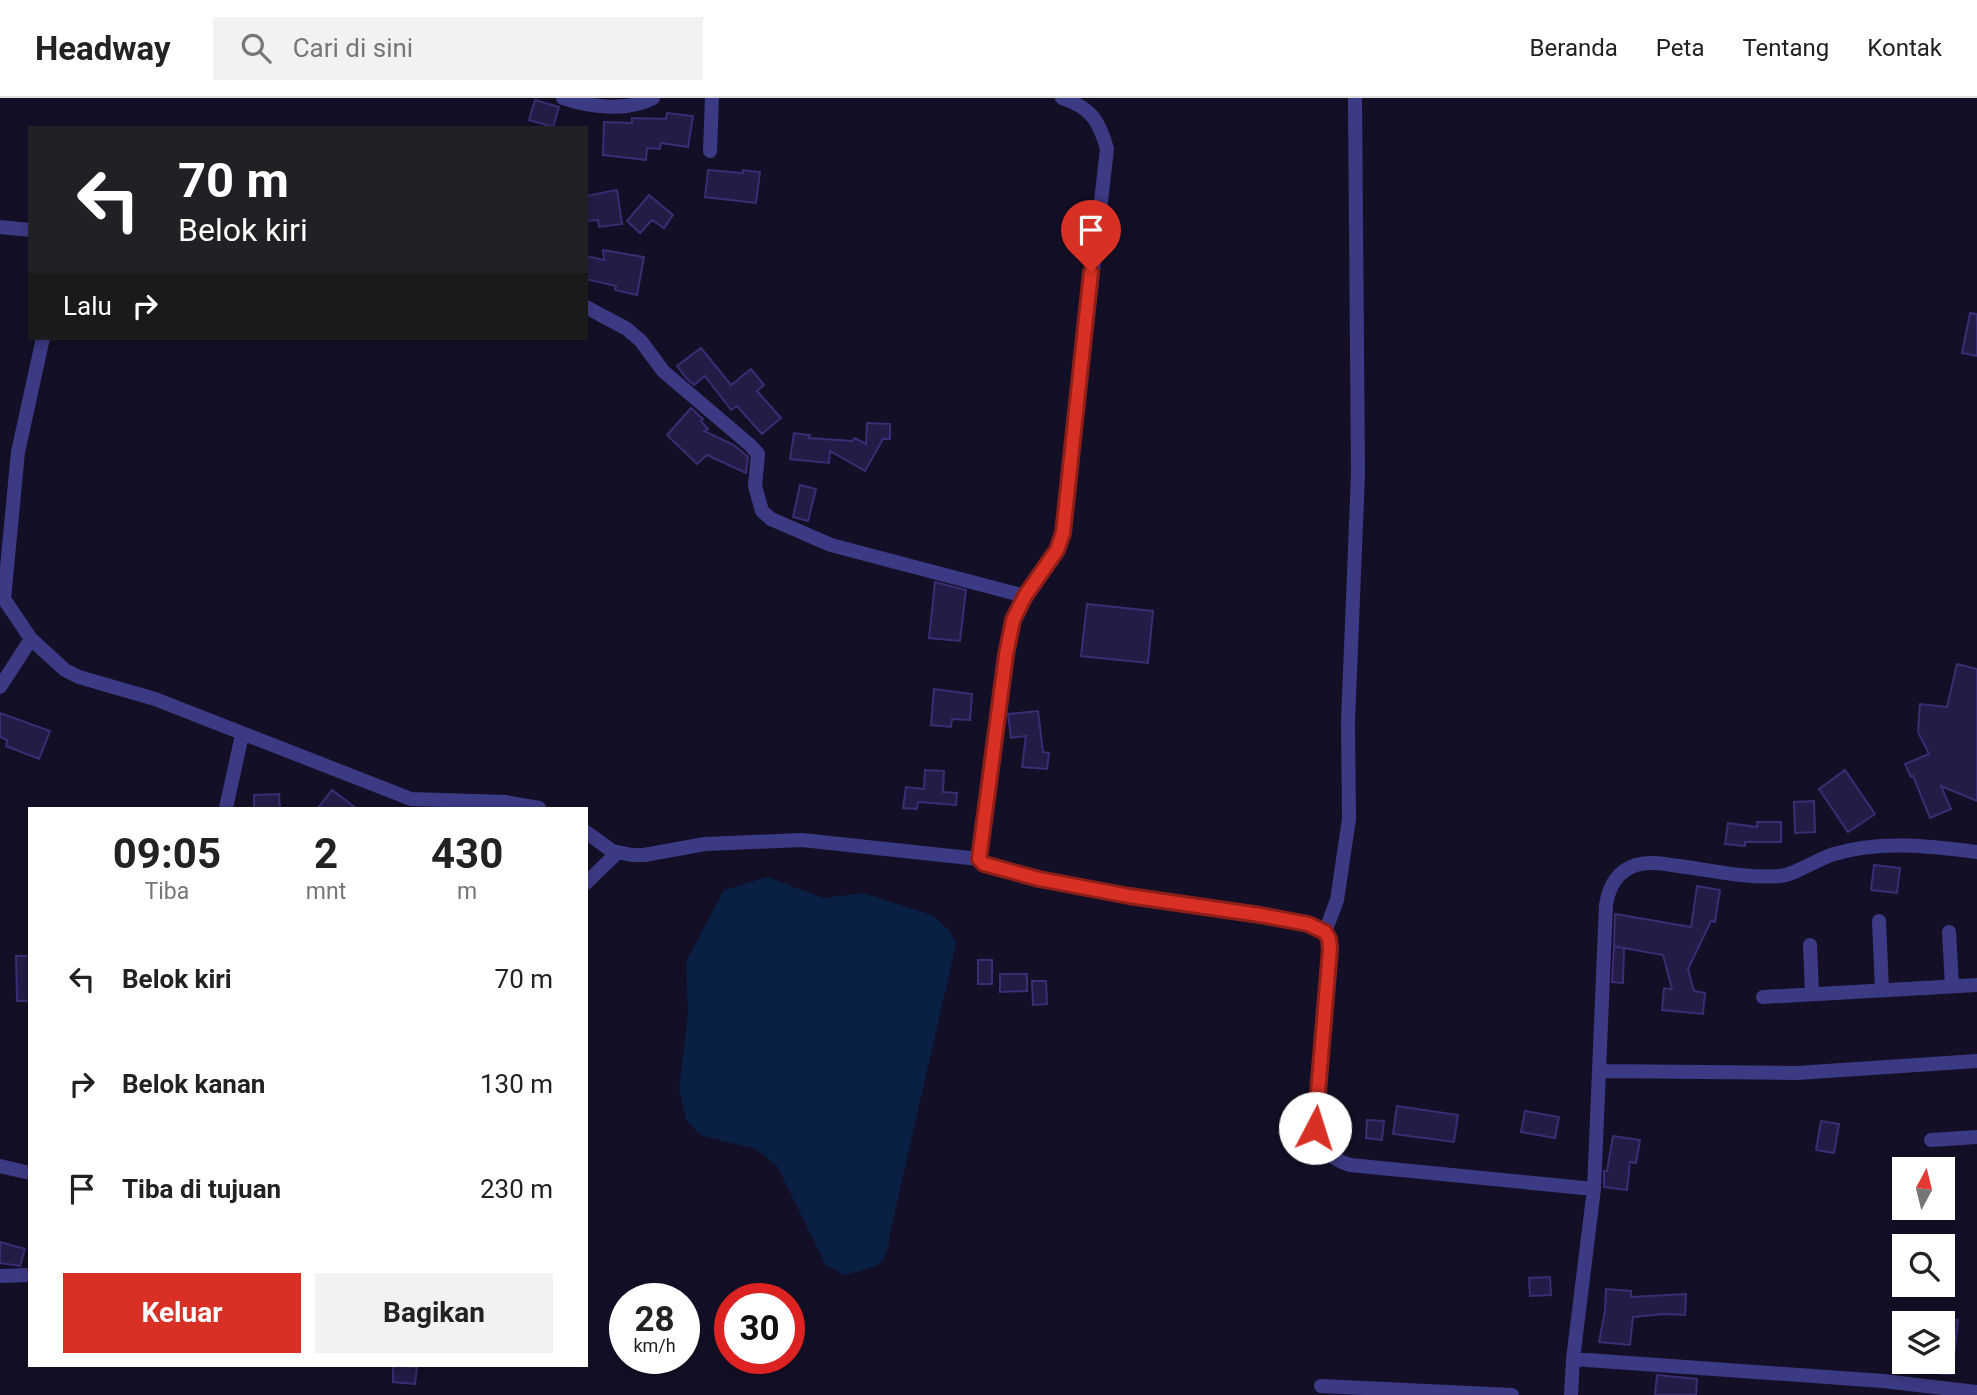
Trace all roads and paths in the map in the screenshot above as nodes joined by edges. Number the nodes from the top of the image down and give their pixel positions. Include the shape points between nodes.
1 (563, 98) edge
2 (653, 98) edge
3 (712, 98) edge
4 (1062, 98) edge
5 (1355, 98) edge
6 (710, 151) dead end
7 (0, 227) edge
8 (28, 230) edge
9 (588, 308) edge
10 (43, 340) edge
11 (1025, 596) junction
12 (2, 599) edge
13 (31, 639) junction
14 (0, 687) edge
15 (242, 735) junction
16 (421, 805) edge
17 (226, 807) edge
18 (534, 807) edge
19 (588, 833) edge
20 (1977, 852) edge
21 (617, 853) junction
22 (979, 859) junction
23 (588, 881) edge
24 (1879, 921) dead end
25 (1325, 932) junction
26 (1949, 932) dead end
27 (1810, 945) dead end
28 (1977, 985) edge
29 (1952, 986) junction
30 (1882, 990) junction
31 (1812, 994) junction
32 (1763, 997) dead end
33 (1977, 1061) edge
34 (1600, 1071) junction
35 (1977, 1137) edge
36 (1931, 1140) dead end
37 (0, 1166) edge
38 (28, 1173) edge
39 (1594, 1189) junction
40 (28, 1275) edge
41 (0, 1276) edge
42 (1573, 1359) junction
43 (1321, 1386) dead end
44 (1977, 1392) edge
45 (1513, 1395) edge
46 (1571, 1395) edge

1 - 2 street via 626,107
3 - 6 street
4 - 11 street via 1090,112 1107,149 1063,533 1057,550
5 - 25 street via 1357,474 1349,819 1337,900
7 - 8 street
9 - 11 street via 627,328 663,371 750,444 758,454 755,486 762,511 771,519 831,545
10 - 12 street via 18,452
11 - 22 street via 1013,620 1006,655
12 - 13 street
13 - 14 street
13 - 15 street via 79,677 155,699
15 - 16 street
15 - 17 street
16 - 18 street via 506,802
19 - 21 street
20 - 34 street via 1945,846 1859,848 1783,876 1651,862 1623,870 1609,888 1606,905
21 - 22 street via 644,855 705,844 802,840
21 - 23 street
22 - 25 street via 1039,879 1260,915
24 - 30 street
25 - 39 street via 1330,949 1315,1128 1318,1143 1326,1152 1350,1165
26 - 29 street
27 - 31 street
28 - 29 street
29 - 30 street
30 - 31 street
31 - 32 street
33 - 34 street via 1797,1073
34 - 39 street
35 - 36 street
37 - 38 street
39 - 42 street
40 - 41 street
42 - 44 street
42 - 46 street
43 - 45 street

